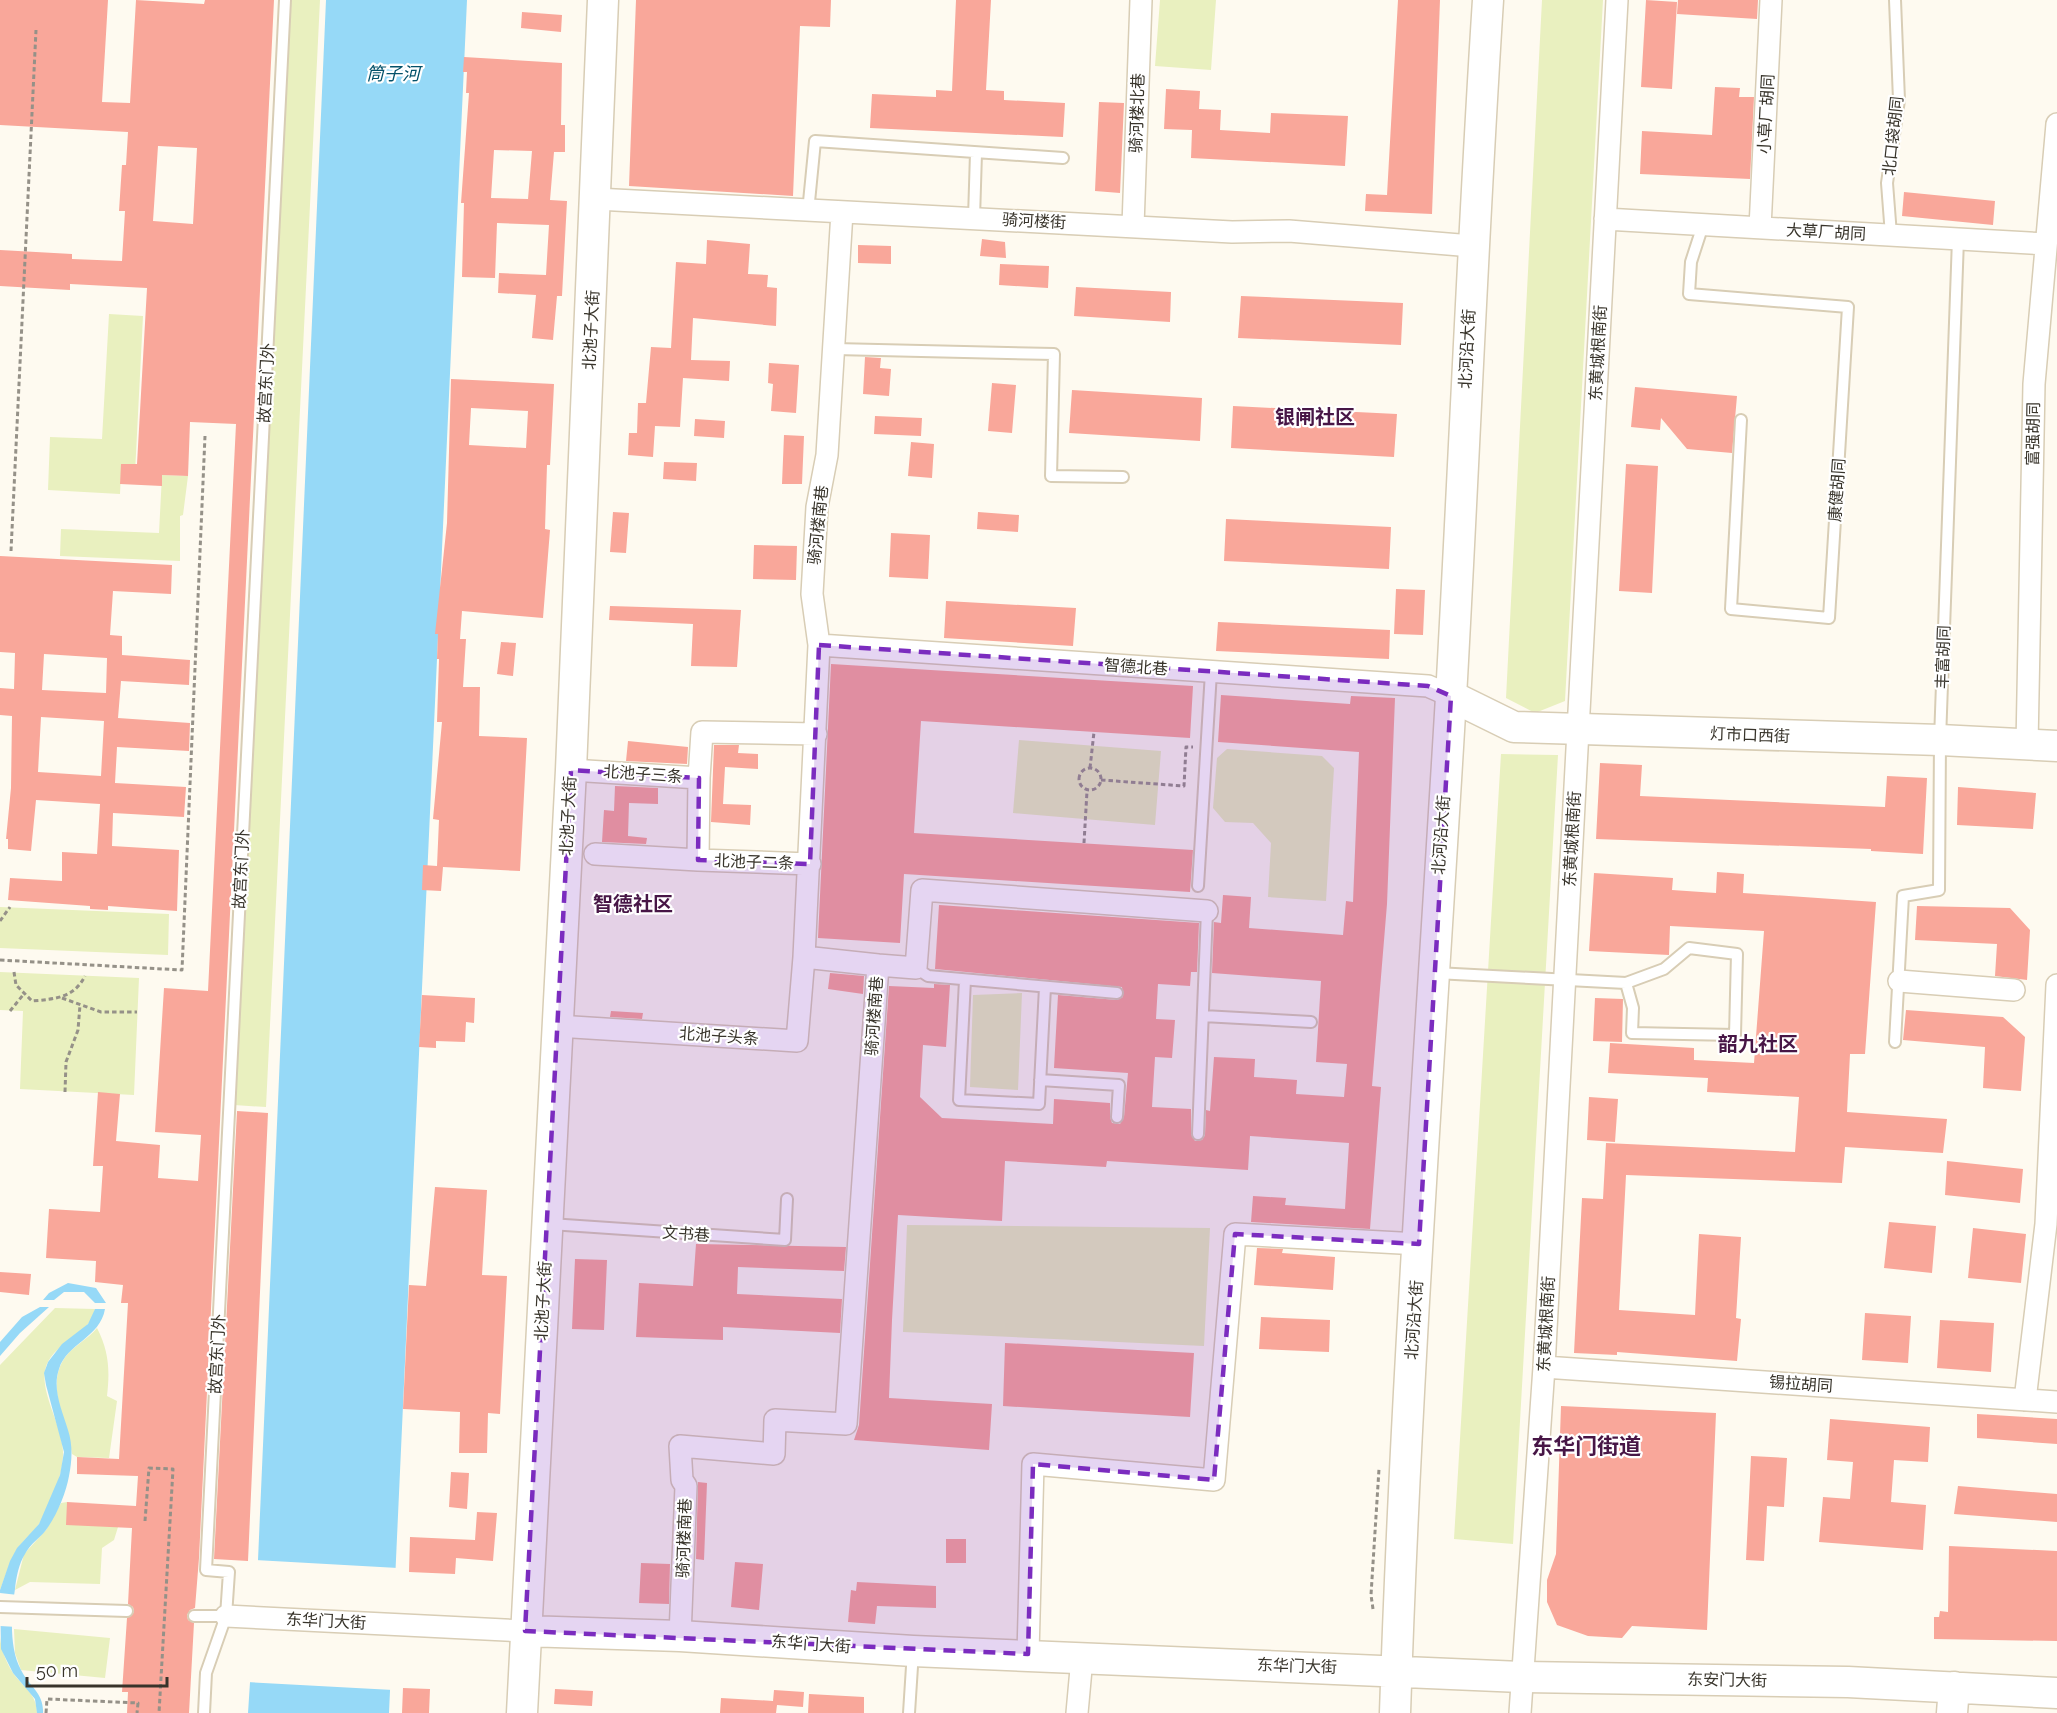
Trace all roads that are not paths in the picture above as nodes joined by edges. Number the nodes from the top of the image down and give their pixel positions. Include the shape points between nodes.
1 (285, 0) edge
2 (603, 0) edge
3 (1141, 0) edge
4 (1488, 0) edge
5 (1617, 0) edge
6 (1771, 0) edge
7 (1895, 0) edge
8 (2057, 124) edge
9 (976, 153) junction
10 (1063, 158) dead end
11 (597, 199) junction
12 (808, 212) junction
13 (842, 212) junction
14 (974, 218) junction
15 (1605, 219) junction
16 (1703, 225) junction
17 (1133, 226) junction
18 (1760, 228) junction
19 (1891, 235) junction
20 (1959, 239) junction
21 (2046, 244) junction
22 (1472, 246) junction
23 (835, 349) junction
24 (1742, 420) dead end
25 (1123, 477) dead end
26 (819, 645) junction
27 (1211, 672) junction
28 (1451, 696) junction
29 (1578, 730) junction
30 (816, 734) junction
31 (1940, 740) junction
32 (2027, 745) junction
33 (2057, 746) edge
34 (571, 770) junction
35 (699, 778) junction
36 (595, 854) dead end
37 (698, 860) junction
38 (810, 864) junction
39 (1198, 886) dead end
40 (1207, 910) joint
41 (804, 957) junction
42 (878, 965) junction
43 (916, 968) junction
44 (1432, 973) junction
45 (1565, 979) junction
46 (965, 980) junction
47 (1899, 981) junction
48 (1626, 983) junction
49 (2057, 985) edge
50 (1045, 987) junction
51 (2014, 990) dead end
52 (1117, 993) dead end
53 (1203, 1016) junction
54 (1311, 1022) dead end
55 (557, 1026) junction
56 (1895, 1042) dead end
57 (1040, 1080) junction
58 (1117, 1117) dead end
59 (1198, 1134) dead end
60 (787, 1199) dead end
61 (546, 1224) junction
62 (2051, 1224) edge
63 (1419, 1244) junction
64 (1544, 1367) junction
65 (2025, 1400) junction
66 (2057, 1402) edge
67 (0, 1606) edge
68 (127, 1611) dead end
69 (194, 1616) dead end
70 (226, 1616) junction
71 (525, 1631) junction
72 (680, 1636) junction
73 (913, 1651) junction
74 (1028, 1654) junction
75 (1082, 1658) junction
76 (1396, 1670) junction
77 (1521, 1677) junction
78 (2057, 1693) edge
79 (1953, 1700) edge
80 (204, 1713) edge
81 (522, 1713) edge
82 (909, 1713) edge
83 (1077, 1713) edge
84 (1395, 1713) edge
85 (1520, 1713) edge

1 - 70 lane, 故宫东门外 via 206,1570 229,1572
2 - 11 main road, 北池子大街
3 - 17 street, 骑河楼北巷
4 - 22 main road, 北河沿大街
5 - 15 street, 东黄城根南街
6 - 18 street, 小草厂胡同
7 - 19 lane, 北口袋胡同 via 1899,100 1887,183
8 - 21 street, 富强胡同
9 - 10 lane
9 - 12 lane via 815,141
9 - 14 lane
11 - 12 street, 骑河楼街
11 - 34 main road, 北池子大街
12 - 13 street, 骑河楼街
13 - 14 street, 骑河楼街
13 - 23 street, 骑河楼南巷
14 - 17 street, 骑河楼街
15 - 16 street, 大草厂胡同
15 - 29 street, 东黄城根南街
16 - 18 street, 大草厂胡同
16 - 24 lane, 康健胡同 via 1691,262 1689,294 1848,307 1829,618 1731,609
17 - 22 street, 骑河楼街 via 1289,231
18 - 19 street, 大草厂胡同
19 - 20 street, 大草厂胡同
20 - 21 street, 大草厂胡同
20 - 31 lane, 丰富胡同
21 - 32 street, 富强胡同 via 2034,384
22 - 28 main road, 北河沿大街
23 - 25 lane via 1054,354 1052,476
23 - 26 street, 骑河楼南巷 via 827,455 817,507 812,594
26 - 27 street, 智德北巷
26 - 30 street, 骑河楼南巷
27 - 28 street, 智德北巷 via 1428,686
27 - 39 lane
28 - 29 main road, 灯市口西街 via 1514,727
28 - 44 main road, 北河沿大街
29 - 31 main road, 灯市口西街
29 - 45 street, 东黄城根南街
30 - 35 street, 北池子三条 via 702,732
30 - 38 street, 骑河楼南巷
31 - 32 main road, 灯市口西街
31 - 47 lane, 丰富胡同 via 1939,890 1903,896
32 - 33 main road, 灯市口西街
34 - 35 street, 北池子三条
34 - 55 main road, 北池子大街
35 - 37 street, 北池子二条
36 - 37 street, 北池子二条
37 - 38 street, 北池子二条
38 - 41 street, 骑河楼南巷
40 - 43 street via 922,890
40 - 53 lane
41 - 42 street, 骑河楼南巷
41 - 55 street, 北池子头条 via 797,1041
42 - 43 street
42 - 72 street, 骑河楼南巷 via 846,1424 775,1420 774,1454 680,1446 682,1480 686,1486
43 - 46 lane via 928,976
44 - 45 lane
44 - 63 main road, 北河沿大街
45 - 48 lane
45 - 64 street, 东黄城根南街
46 - 50 lane
46 - 57 lane via 958,1100 1039,1104
47 - 51 street
47 - 56 lane, 丰富胡同
48 - 48 lane via 1633,1008 1632,1033 1735,1035 1737,954 1689,948 1664,969
49 - 62 street
50 - 52 lane
50 - 57 lane
53 - 54 lane
53 - 59 lane
55 - 61 main road, 北池子大街
57 - 58 lane via 1119,1085
60 - 61 lane, 文书巷 via 785,1240
61 - 71 main road, 北池子大街
62 - 65 street
63 - 74 street via 1235,1234 1214,1480 1034,1464
63 - 76 main road, 北河沿大街
64 - 65 street, 锡拉胡同
64 - 77 street, 东黄城根南街
65 - 66 street, 锡拉胡同
67 - 68 lane
69 - 70 lane
70 - 71 street, 东华门大街
70 - 80 lane, 故宫东门外 via 206,1673
71 - 72 main road, 东华门大街
71 - 81 main road, 北池子大街
72 - 73 main road, 东华门大街
73 - 74 main road, 东华门大街
73 - 82 lane
74 - 75 main road, 东华门大街
75 - 76 main road, 东华门大街
75 - 83 street
76 - 77 main road, 东安门大街
76 - 84 main road, 北河沿大街
77 - 79 main road, 东安门大街 via 1836,1681
77 - 85 street, 东黄城根南街
78 - 79 main road, 东安门大街

